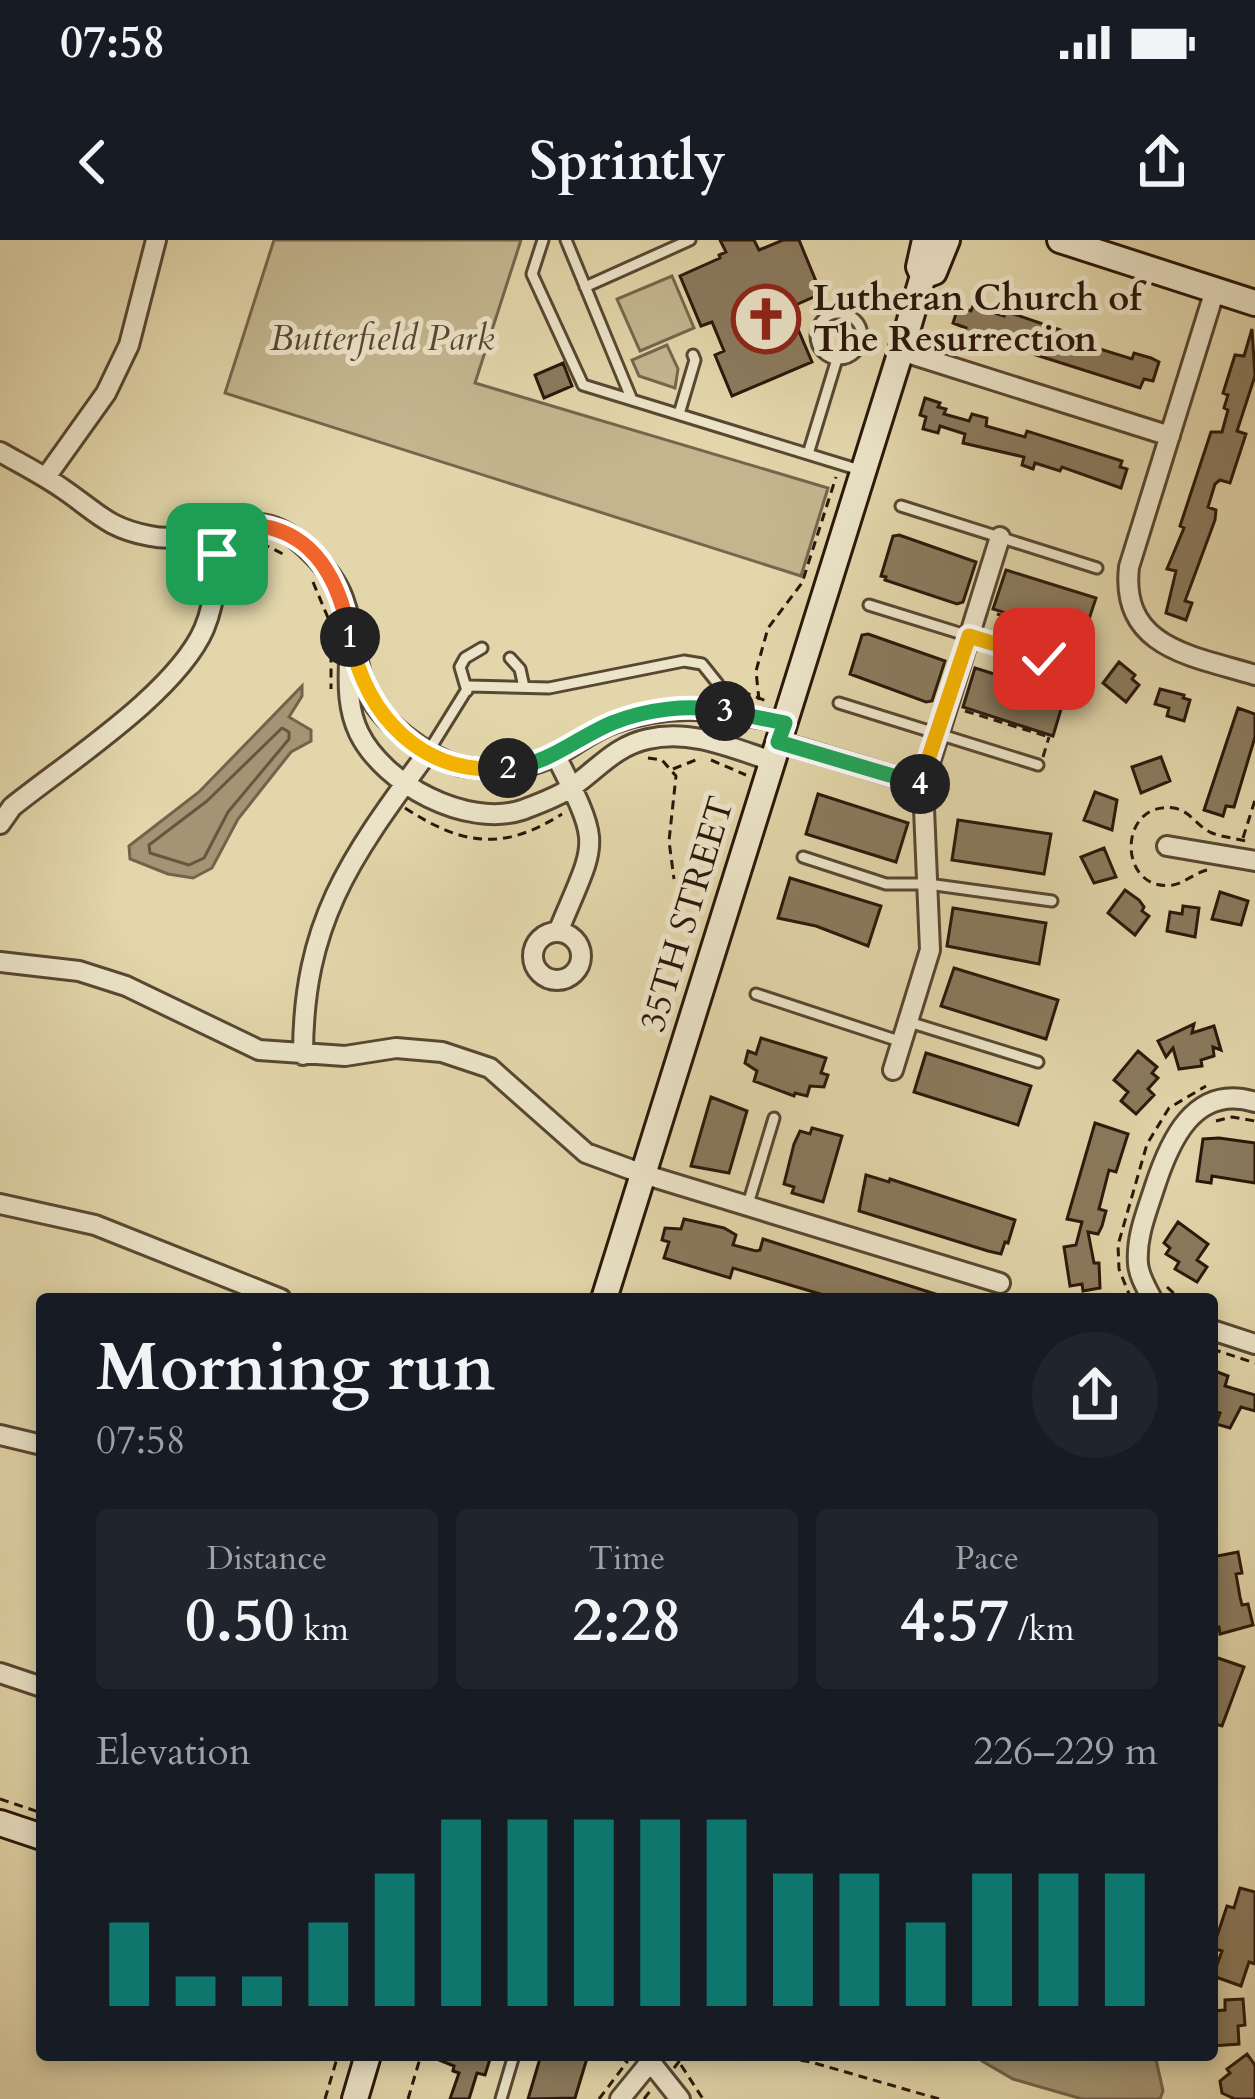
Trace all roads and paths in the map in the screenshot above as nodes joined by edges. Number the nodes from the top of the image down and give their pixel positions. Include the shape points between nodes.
1 (156, 240) edge
2 (543, 240) edge
3 (566, 240) edge
4 (690, 240) edge
5 (925, 240) edge
6 (947, 240) edge
7 (1060, 240) edge
8 (923, 276) junction
9 (585, 287) junction
10 (1215, 290) junction
11 (1255, 303) edge
12 (901, 351) junction
13 (693, 355) dead end
14 (837, 359) junction
15 (632, 400) junction
16 (679, 414) junction
17 (1170, 436) junction
18 (0, 452) edge
19 (808, 454) junction
20 (850, 471) junction
21 (46, 477) junction
22 (901, 506) dead end
23 (215, 526) junction
24 (1000, 537) junction
25 (254, 541) dead end
26 (292, 560) dead end
27 (1097, 568) dead end
28 (310, 578) dead end
29 (869, 605) dead end
30 (978, 608) junction
31 (1023, 622) junction
32 (1053, 631) junction
33 (350, 633) junction
34 (969, 636) junction
35 (482, 648) dead end
36 (1014, 650) junction
37 (510, 658) dead end
38 (1044, 659) junction
39 (1072, 668) joint
40 (1255, 675) edge
41 (727, 686) dead end
42 (524, 687) junction
43 (467, 691) junction
44 (332, 696) dead end
45 (758, 698) junction
46 (839, 703) dead end
47 (947, 706) junction
48 (759, 708) dead end
49 (711, 709) junction
50 (993, 720) junction
51 (1022, 729) junction
52 (777, 732) junction
53 (939, 734) junction
54 (704, 738) junction
55 (984, 748) junction
56 (428, 752) junction
57 (556, 756) junction
58 (1013, 758) junction
59 (637, 759) dead end
60 (1037, 765) joint
61 (673, 769) junction
62 (748, 776) dead end
63 (923, 784) junction
64 (404, 785) junction
65 (572, 787) junction
66 (1255, 800) edge
67 (0, 824) edge
68 (1167, 846) dead end
69 (1249, 853) edge
70 (803, 857) dead end
71 (674, 879) dead end
72 (928, 884) junction
73 (1052, 901) dead end
74 (557, 932) dead end
75 (0, 962) edge
76 (756, 994) dead end
77 (909, 1022) junction
78 (902, 1042) junction
79 (303, 1055) junction
80 (1038, 1062) dead end
81 (893, 1070) dead end
82 (1255, 1102) edge
83 (774, 1118) dead end
84 (1255, 1121) edge
85 (1209, 1124) dead end
86 (643, 1174) junction
87 (0, 1204) edge
88 (747, 1206) junction
89 (1000, 1283) dead end
90 (1157, 1291) edge
91 (266, 1293) edge
92 (606, 1293) edge
93 (1218, 1332) edge
94 (1255, 1344) edge
95 (1218, 1351) edge
96 (1255, 1363) edge
97 (0, 1435) edge
98 (36, 1444) edge
99 (0, 1673) edge
100 (36, 1685) edge
101 (0, 1799) edge
102 (36, 1811) edge
103 (0, 1823) edge
104 (36, 1835) edge
105 (336, 2061) edge
106 (366, 2061) edge
107 (420, 2061) edge
108 (512, 2061) edge
109 (626, 2061) edge
110 (646, 2061) edge
111 (650, 2061) edge
112 (805, 2061) edge
113 (680, 2062) dead end
114 (652, 2090) dead end
115 (325, 2099) edge
116 (355, 2099) edge
117 (408, 2099) edge
118 (501, 2099) edge
119 (599, 2099) edge
120 (620, 2099) edge
121 (644, 2099) edge
122 (680, 2099) edge
123 (703, 2099) edge
124 (939, 2099) edge

1 - 21 street via 129,345 106,393
2 - 15 lane via 532,274 583,385
3 - 9 lane
4 - 9 lane
5 - 8 street, 35TH STREET
6 - 8 street, 35TH STREET via 934,272
7 - 10 street
8 - 12 street, 35TH STREET
9 - 15 lane
10 - 11 street
10 - 17 street
12 - 17 street
12 - 20 street, 35TH STREET
13 - 16 lane
14 - 14 lane via 862,340 854,319 840,313 820,323 816,338
14 - 19 lane
15 - 16 lane
16 - 19 lane
17 - 40 street via 1130,567 1130,602 1153,638
18 - 21 street
19 - 20 lane
20 - 45 path via 802,583 768,628
20 - 52 street, 35TH STREET
21 - 23 street via 107,524 154,538
22 - 24 lane
23 - 33 street via 250,521 288,532 331,575
23 - 67 street via 213,603 185,662
24 - 27 lane
24 - 30 street
25 - 26 path
28 - 44 path via 331,625
29 - 34 lane
30 - 31 path
30 - 34 street
31 - 32 path
31 - 36 path
32 - 38 path
32 - 39 path via 1081,638
33 - 56 street via 370,698
33 - 64 street via 348,697 359,733
34 - 36 lane
34 - 47 street
35 - 43 lane via 460,668
36 - 38 lane
37 - 42 lane
38 - 39 lane
41 - 45 path
42 - 43 lane
42 - 49 lane via 694,662 718,684
43 - 56 lane
45 - 48 path
45 - 52 path
46 - 53 lane
47 - 50 path
47 - 53 street
49 - 52 street
49 - 54 lane
49 - 57 street via 611,724
50 - 51 path
50 - 55 path
51 - 58 path
51 - 60 path via 1050,736
52 - 54 street
52 - 63 street
52 - 86 street, 35TH STREET
53 - 55 lane
53 - 63 street
54 - 65 street via 646,739 614,751
55 - 58 lane
56 - 57 street via 490,770
56 - 64 street
57 - 65 street
58 - 60 lane
59 - 61 path
61 - 62 path via 704,758
61 - 71 path
63 - 72 street
64 - 65 street via 478,812 516,812
64 - 79 street via 324,917 310,962
65 - 74 street via 591,845
66 - 69 path
68 - 69 street
70 - 72 lane via 886,884
72 - 73 lane
72 - 77 street via 930,950
75 - 79 street via 80,971 171,1004 259,1050
76 - 78 lane
77 - 78 street
77 - 80 lane
78 - 81 street
79 - 86 street via 396,1048 490,1068 586,1153
82 - 90 street via 1223,1098 1179,1127 1138,1239 1138,1271
83 - 88 lane
84 - 85 path
86 - 88 street
86 - 92 street, 35TH STREET
87 - 91 street via 95,1226
88 - 89 street
93 - 94 street
95 - 96 path
97 - 98 street
99 - 100 street
101 - 102 path
103 - 104 street
105 - 115 path
106 - 116 street
107 - 117 path
108 - 118 lane
109 - 119 path
110 - 120 street
111 - 122 street
112 - 124 path
113 - 123 path
114 - 121 path

